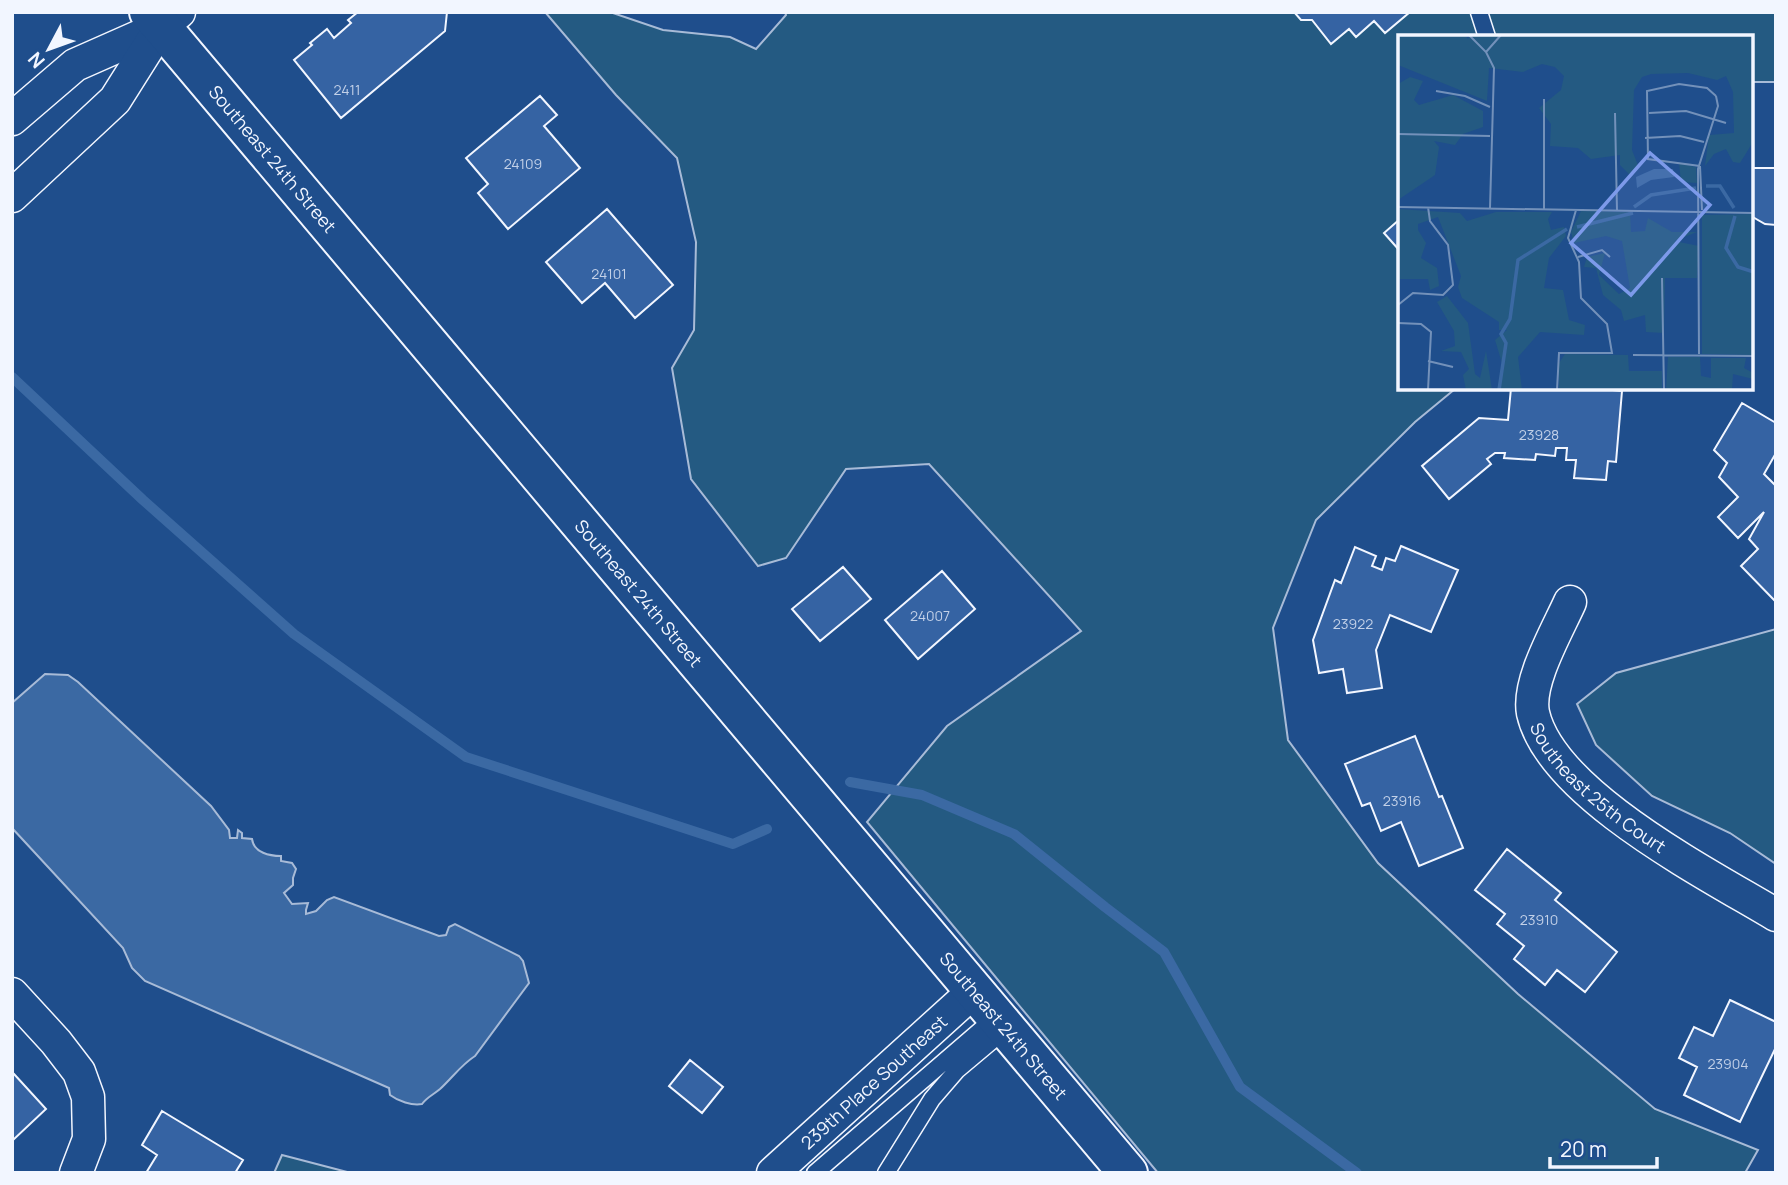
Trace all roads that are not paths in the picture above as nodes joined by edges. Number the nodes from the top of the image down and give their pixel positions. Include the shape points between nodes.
1 (1479, 12) edge
2 (163, 17) edge
3 (1486, 35) edge
4 (12, 119) edge
5 (12, 196) edge
6 (1570, 602) dead end
7 (1776, 915) edge
8 (12, 994) edge
9 (993, 1011) junction
10 (76, 1173) edge
11 (772, 1173) edge
12 (815, 1173) edge
13 (886, 1173) edge
14 (1128, 1173) edge

1 - 3 lane
2 - 4 street via 75,65
2 - 5 street via 115,100
2 - 9 street, Southeast 24th Street
6 - 7 street, Southeast 25th Court via 1538,672 1533,696 1533,713 1546,743 1564,769 1646,836
8 - 10 street via 79,1072 88,1097 89,1139
9 - 11 street, 239th Place Southeast
9 - 12 lane
9 - 13 lane
9 - 14 street, Southeast 24th Street

